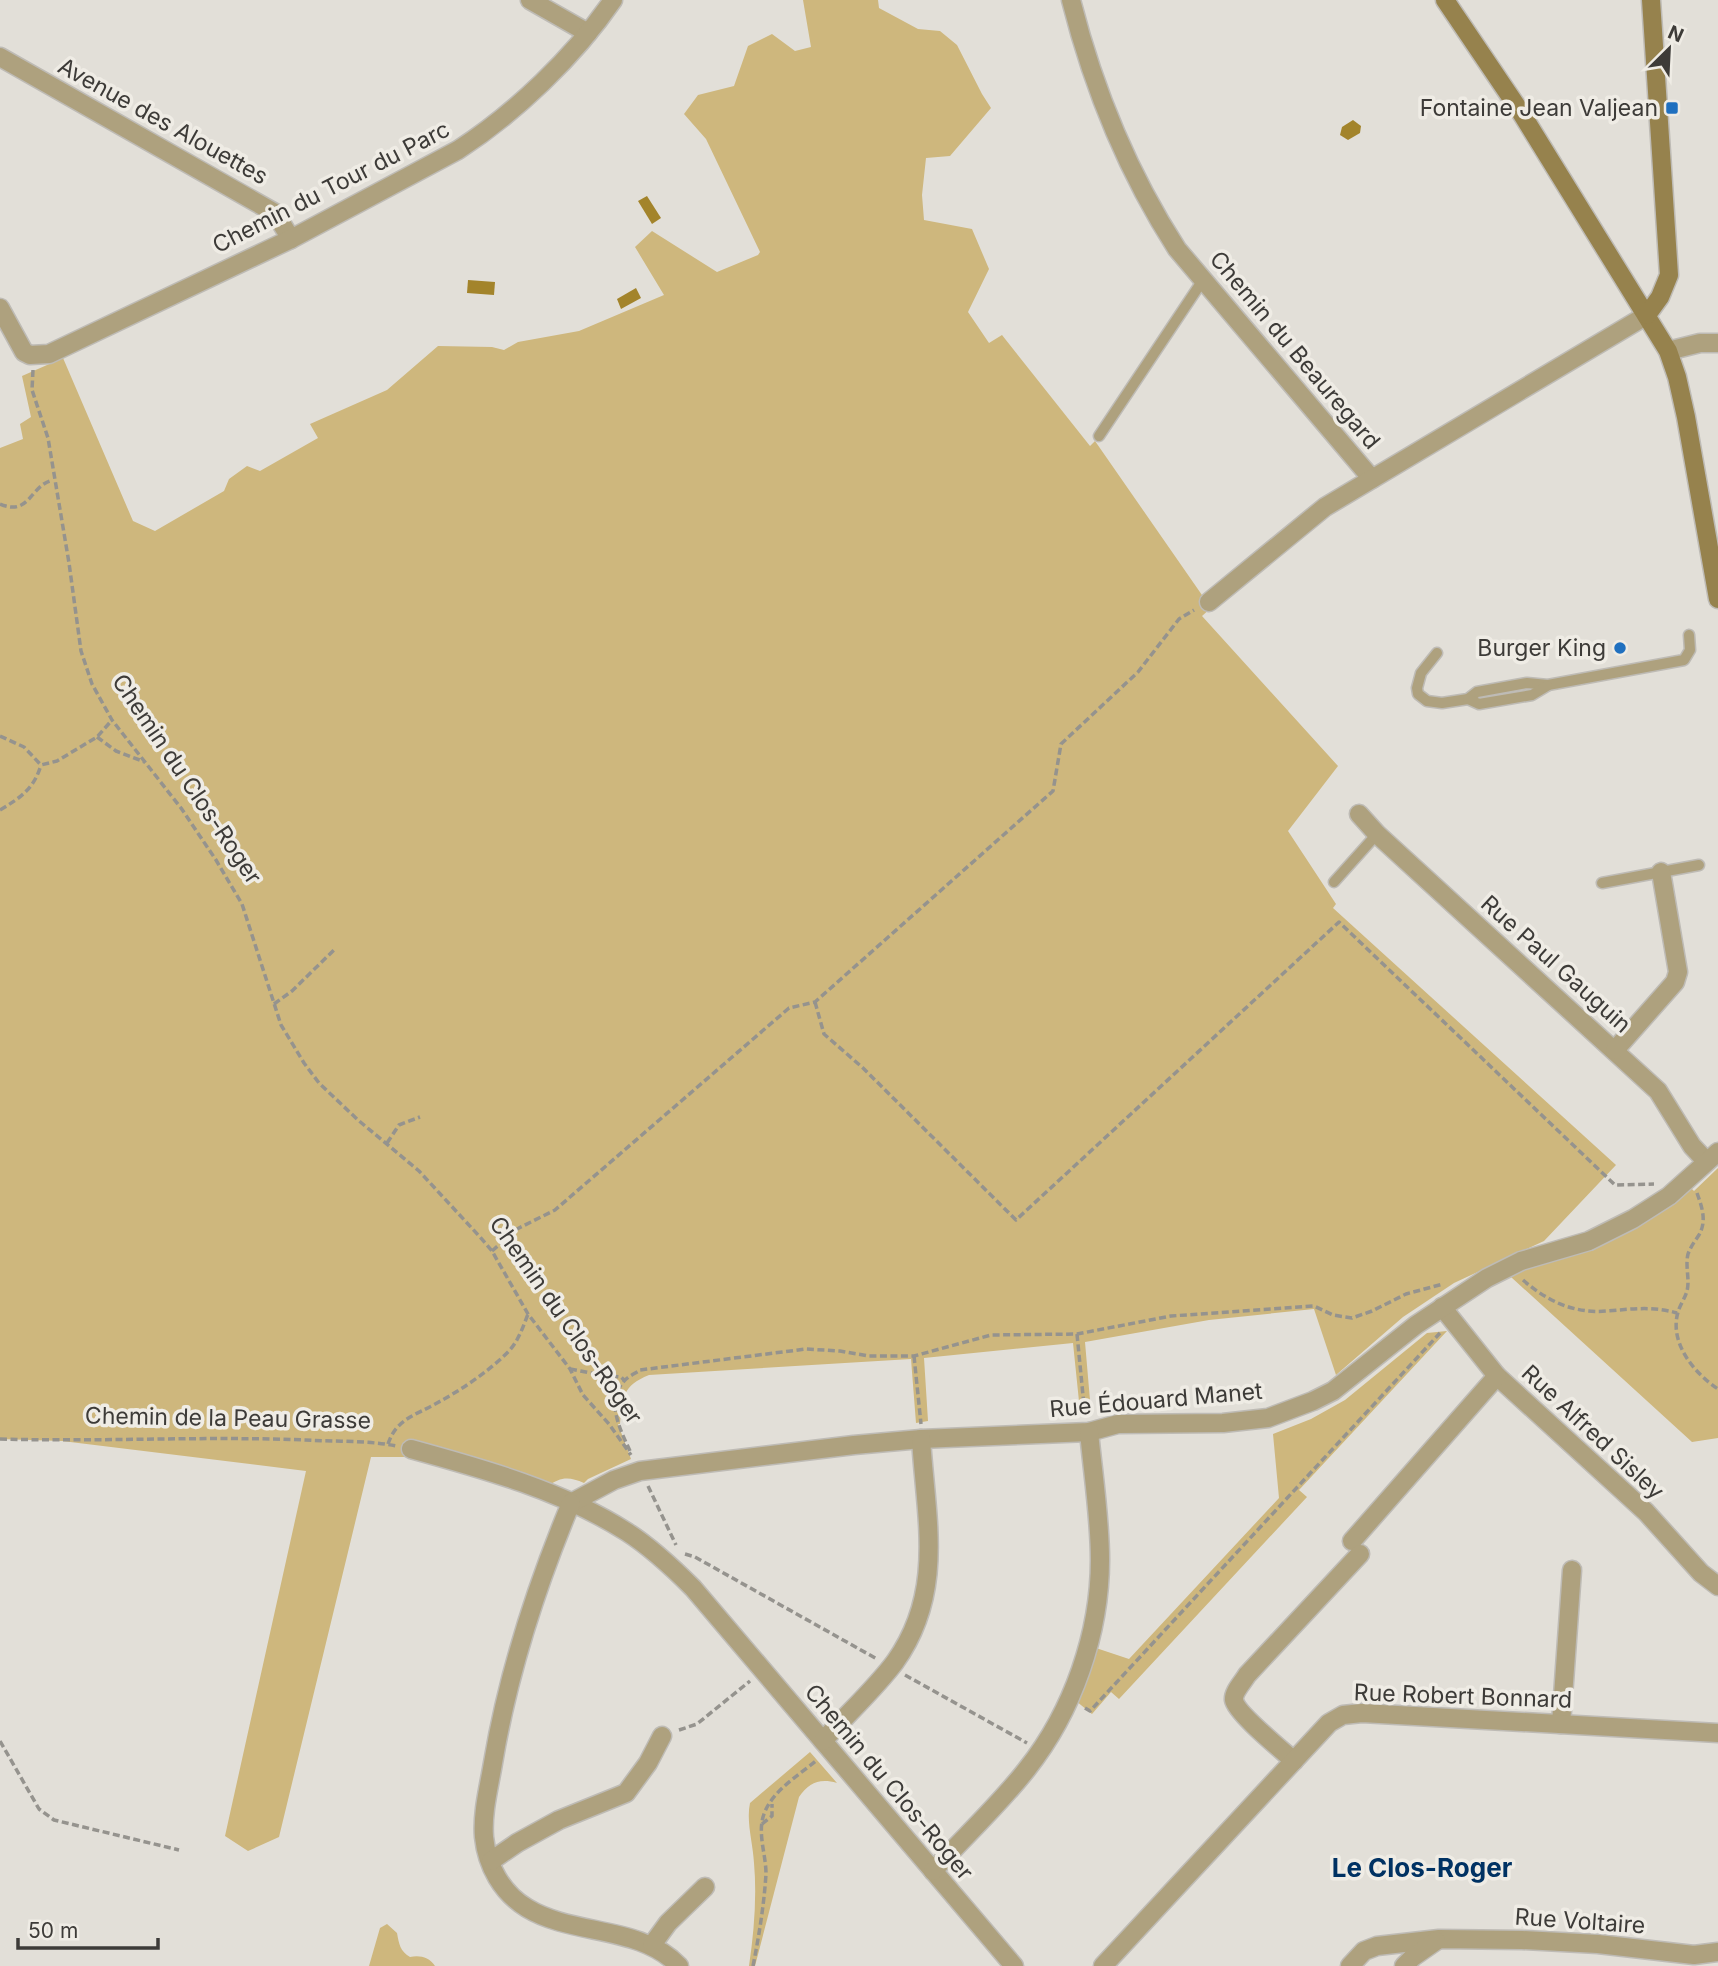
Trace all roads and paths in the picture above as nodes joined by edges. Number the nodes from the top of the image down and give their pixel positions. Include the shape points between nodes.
1 (530, 0) edge
2 (613, 0) edge
3 (1071, 0) edge
4 (1445, 0) edge
5 (1651, 0) edge
6 (588, 33) junction
7 (0, 57) edge
8 (291, 239) junction
9 (1203, 280) junction
10 (0, 308) edge
11 (1647, 315) junction
12 (1718, 343) edge
13 (1668, 351) junction
14 (30, 355) junction
15 (1098, 436) dead end
16 (1371, 478) junction
17 (53, 480) junction
18 (0, 504) edge
19 (1718, 598) edge
20 (1209, 602) joint
21 (1689, 635) dead end
22 (1437, 653) dead end
23 (112, 720) junction
24 (0, 736) edge
25 (97, 737) junction
26 (145, 762) junction
27 (41, 765) junction
28 (0, 810) edge
29 (1359, 814) dead end
30 (1377, 834) junction
31 (1699, 865) dead end
32 (1661, 872) junction
33 (1334, 882) dead end
34 (1602, 883) dead end
35 (336, 948) dead end
36 (815, 1002) junction
37 (274, 1004) junction
38 (1615, 1050) junction
39 (420, 1117) dead end
40 (387, 1143) junction
41 (1712, 1157) edge
42 (1656, 1184) dead end
43 (1696, 1189) dead end
44 (492, 1251) junction
45 (1516, 1275) dead end
46 (1452, 1283) dead end
47 (1442, 1307) junction
48 (1678, 1313) junction
49 (528, 1314) junction
50 (1077, 1334) junction
51 (914, 1356) junction
52 (570, 1369) junction
53 (1497, 1376) junction
54 (624, 1380) junction
55 (1718, 1389) edge
56 (1089, 1432) junction
57 (0, 1439) edge
58 (921, 1439) junction
59 (388, 1444) junction
60 (411, 1449) joint
61 (637, 1465) junction
62 (571, 1503) junction
63 (1572, 1570) dead end
64 (1718, 1586) edge
65 (891, 1667) junction
66 (762, 1671) junction
67 (1070, 1696) junction
68 (1561, 1724) junction
69 (1718, 1733) edge
70 (663, 1736) joint
71 (0, 1741) edge
72 (826, 1746) junction
73 (1040, 1751) junction
74 (1294, 1761) junction
75 (771, 1802) junction
76 (762, 1824) junction
77 (179, 1850) dead end
78 (491, 1861) junction
79 (933, 1871) junction
80 (705, 1887) dead end
81 (1439, 1940) junction
82 (652, 1945) junction
83 (1718, 1952) edge
84 (1694, 1955) junction
85 (679, 1966) edge
86 (752, 1966) edge
87 (1014, 1966) edge
88 (1103, 1966) edge
89 (1350, 1966) edge
90 (1404, 1966) edge
91 (1711, 1966) edge

1 - 6 street
2 - 6 street, Chemin du Tour du Parc
3 - 9 street, Chemin du Beauregard via 1123,151 1156,217
4 - 11 main road
5 - 11 main road via 1669,275
6 - 8 street, Chemin du Tour du Parc via 484,134
7 - 8 street, Avenue des Alouettes via 275,212
8 - 14 street, Chemin du Tour du Parc via 60,351
9 - 15 lane
9 - 16 street, Chemin du Beauregard
10 - 14 street
11 - 13 main road
11 - 16 street, Chemin du Beauregard
12 - 13 street
13 - 19 main road via 1686,417
14 - 17 path, Chemin du Clos-Roger via 32,390 48,438
16 - 20 street via 1325,507
17 - 18 path via 19,507
17 - 23 path, Chemin du Clos-Roger via 81,651
20 - 36 path via 1179,619 1138,672 1061,744 1053,791
21 - 22 lane via 1690,650 1684,660 1548,685 1532,695 1479,704 1468,699 1434,703 1418,694 1422,673
23 - 25 path
23 - 26 path, Chemin du Clos-Roger
24 - 27 path via 23,747
25 - 26 path via 116,751
25 - 27 path via 57,761
26 - 37 path, Chemin du Clos-Roger via 242,904
27 - 28 path via 29,791
29 - 30 street, Rue Paul Gauguin
30 - 33 lane
30 - 38 street, Rue Paul Gauguin
31 - 32 lane
32 - 34 lane
32 - 38 street via 1677,975
35 - 37 path
36 - 42 path via 824,1034 1016,1220 1339,922 1615,1185
36 - 44 path via 789,1008 555,1210 517,1228
37 - 40 path, Chemin du Clos-Roger via 281,1025 319,1083
38 - 41 street, Rue Paul Gauguin via 1658,1091 1692,1146
39 - 40 path via 399,1125
40 - 44 path, Chemin du Clos-Roger
41 - 47 street, Rue Édouard Manet via 1669,1196 1633,1219 1589,1241 1506,1268
43 - 48 path via 1703,1227 1687,1258 1687,1289
44 - 49 path, Chemin du Clos-Roger
45 - 48 path via 1545,1298 1572,1308 1647,1308
46 - 50 path via 1406,1294 1352,1318 1314,1306 1171,1316
47 - 53 street, Rue Alfred Sisley
47 - 56 street, Rue Édouard Manet via 1348,1381 1290,1410 1247,1421 1118,1424
47 - 67 path via 1441,1332 1090,1711
48 - 55 path via 1679,1342 1688,1361
49 - 52 path, Chemin du Clos-Roger
49 - 59 path via 509,1352 458,1390 408,1417
50 - 51 path via 991,1335
50 - 56 path
51 - 54 path via 806,1349 640,1370
51 - 58 path
52 - 54 path
52 - 61 path, Chemin du Clos-Roger via 583,1395
53 - 64 street, Rue Alfred Sisley via 1646,1512 1700,1573
53 - 74 street via 1235,1695 1240,1712
54 - 61 path via 615,1401 615,1418
56 - 58 street, Rue Édouard Manet
56 - 67 street via 1099,1579 1092,1631
57 - 59 path, Chemin de la Peau Grasse via 253,1438
58 - 61 street, Rue Édouard Manet
58 - 65 street via 928,1583 913,1633
59 - 60 path, Chemin de la Peau Grasse
60 - 62 street via 500,1475
61 - 62 street, Rue Édouard Manet
61 - 65 path, Chemin du Clos-Roger via 679,1553 695,1557
62 - 66 street, Chemin du Clos-Roger via 628,1532 672,1567
62 - 78 street via 527,1618 503,1709 485,1818
63 - 68 street
65 - 72 street
65 - 73 path
66 - 70 path via 696,1724
66 - 72 street, Chemin du Clos-Roger
67 - 73 street
68 - 69 street, Rue Robert Bonnard
68 - 74 street, Rue Robert Bonnard via 1343,1715 1329,1723
70 - 78 street via 626,1793 559,1820
71 - 77 path via 38,1809 54,1820
72 - 75 path
72 - 79 street, Chemin du Clos-Roger
73 - 79 street
74 - 88 street, Rue Robert Bonnard
75 - 76 path
75 - 76 path via 772,1816
76 - 86 path via 766,1871
78 - 82 street via 507,1892 532,1911
79 - 87 street, Chemin du Clos-Roger
80 - 82 street
81 - 84 street, Rue Voltaire via 1598,1944
81 - 89 street, Rue Voltaire via 1377,1946 1364,1951
81 - 90 street
82 - 85 street
83 - 84 street, Rue Voltaire
84 - 91 street

